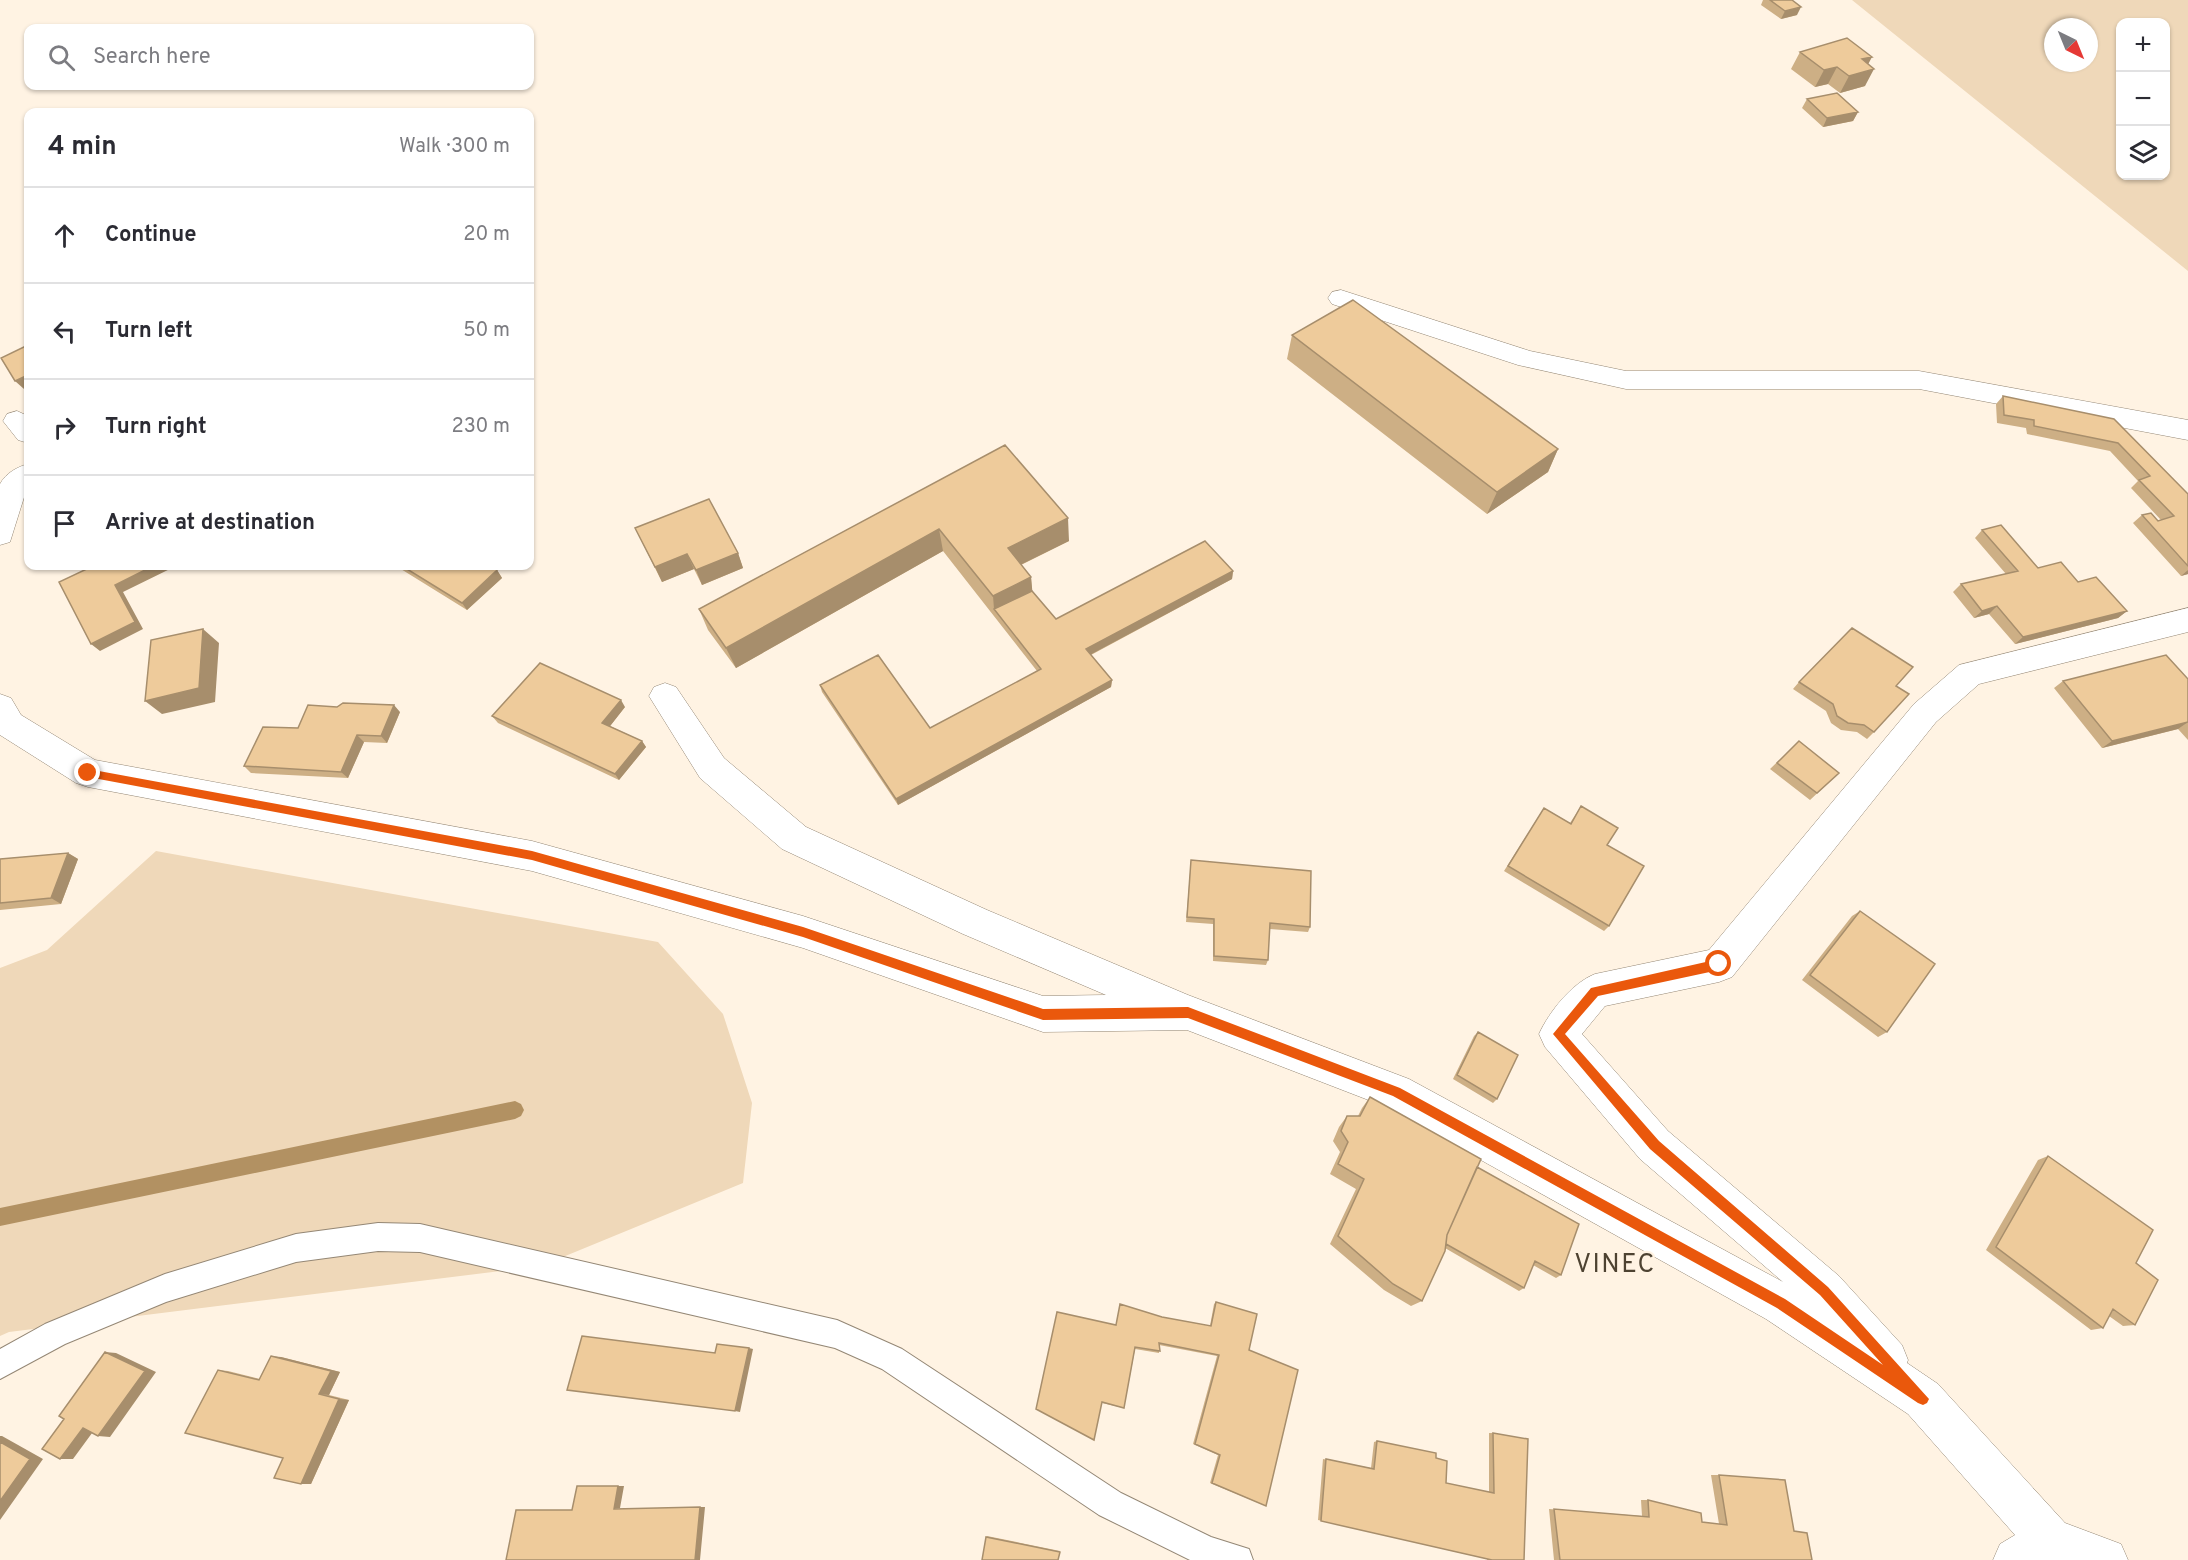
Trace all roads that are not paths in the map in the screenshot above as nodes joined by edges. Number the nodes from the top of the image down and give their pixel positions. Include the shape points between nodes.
1 (1341, 298) dead end
2 (2188, 430) edge
3 (24, 477) edge
4 (0, 534) edge
5 (2188, 620) edge
6 (665, 696) dead end
7 (0, 707) edge
8 (1188, 1012) junction
9 (0, 1365) edge
10 (1923, 1399) junction
11 (2033, 1550) edge
12 (1238, 1560) edge
13 (2105, 1560) edge

1 - 2 street via 1527,359 1626,380 1920,380
3 - 4 street via 13,486
5 - 10 street via 1970,675 1925,713 1719,964 1595,991 1558,1034 1654,1145 1824,1291
6 - 8 street via 712,768 794,838 975,922
7 - 8 street via 10,725 88,773 532,856 803,932 1043,1014
8 - 10 street via 1396,1092 1781,1304
9 - 12 lane via 55,1335 165,1288 296,1248 378,1237 420,1238 837,1334 892,1359 1110,1504 1207,1552
10 - 11 street
11 - 13 street

